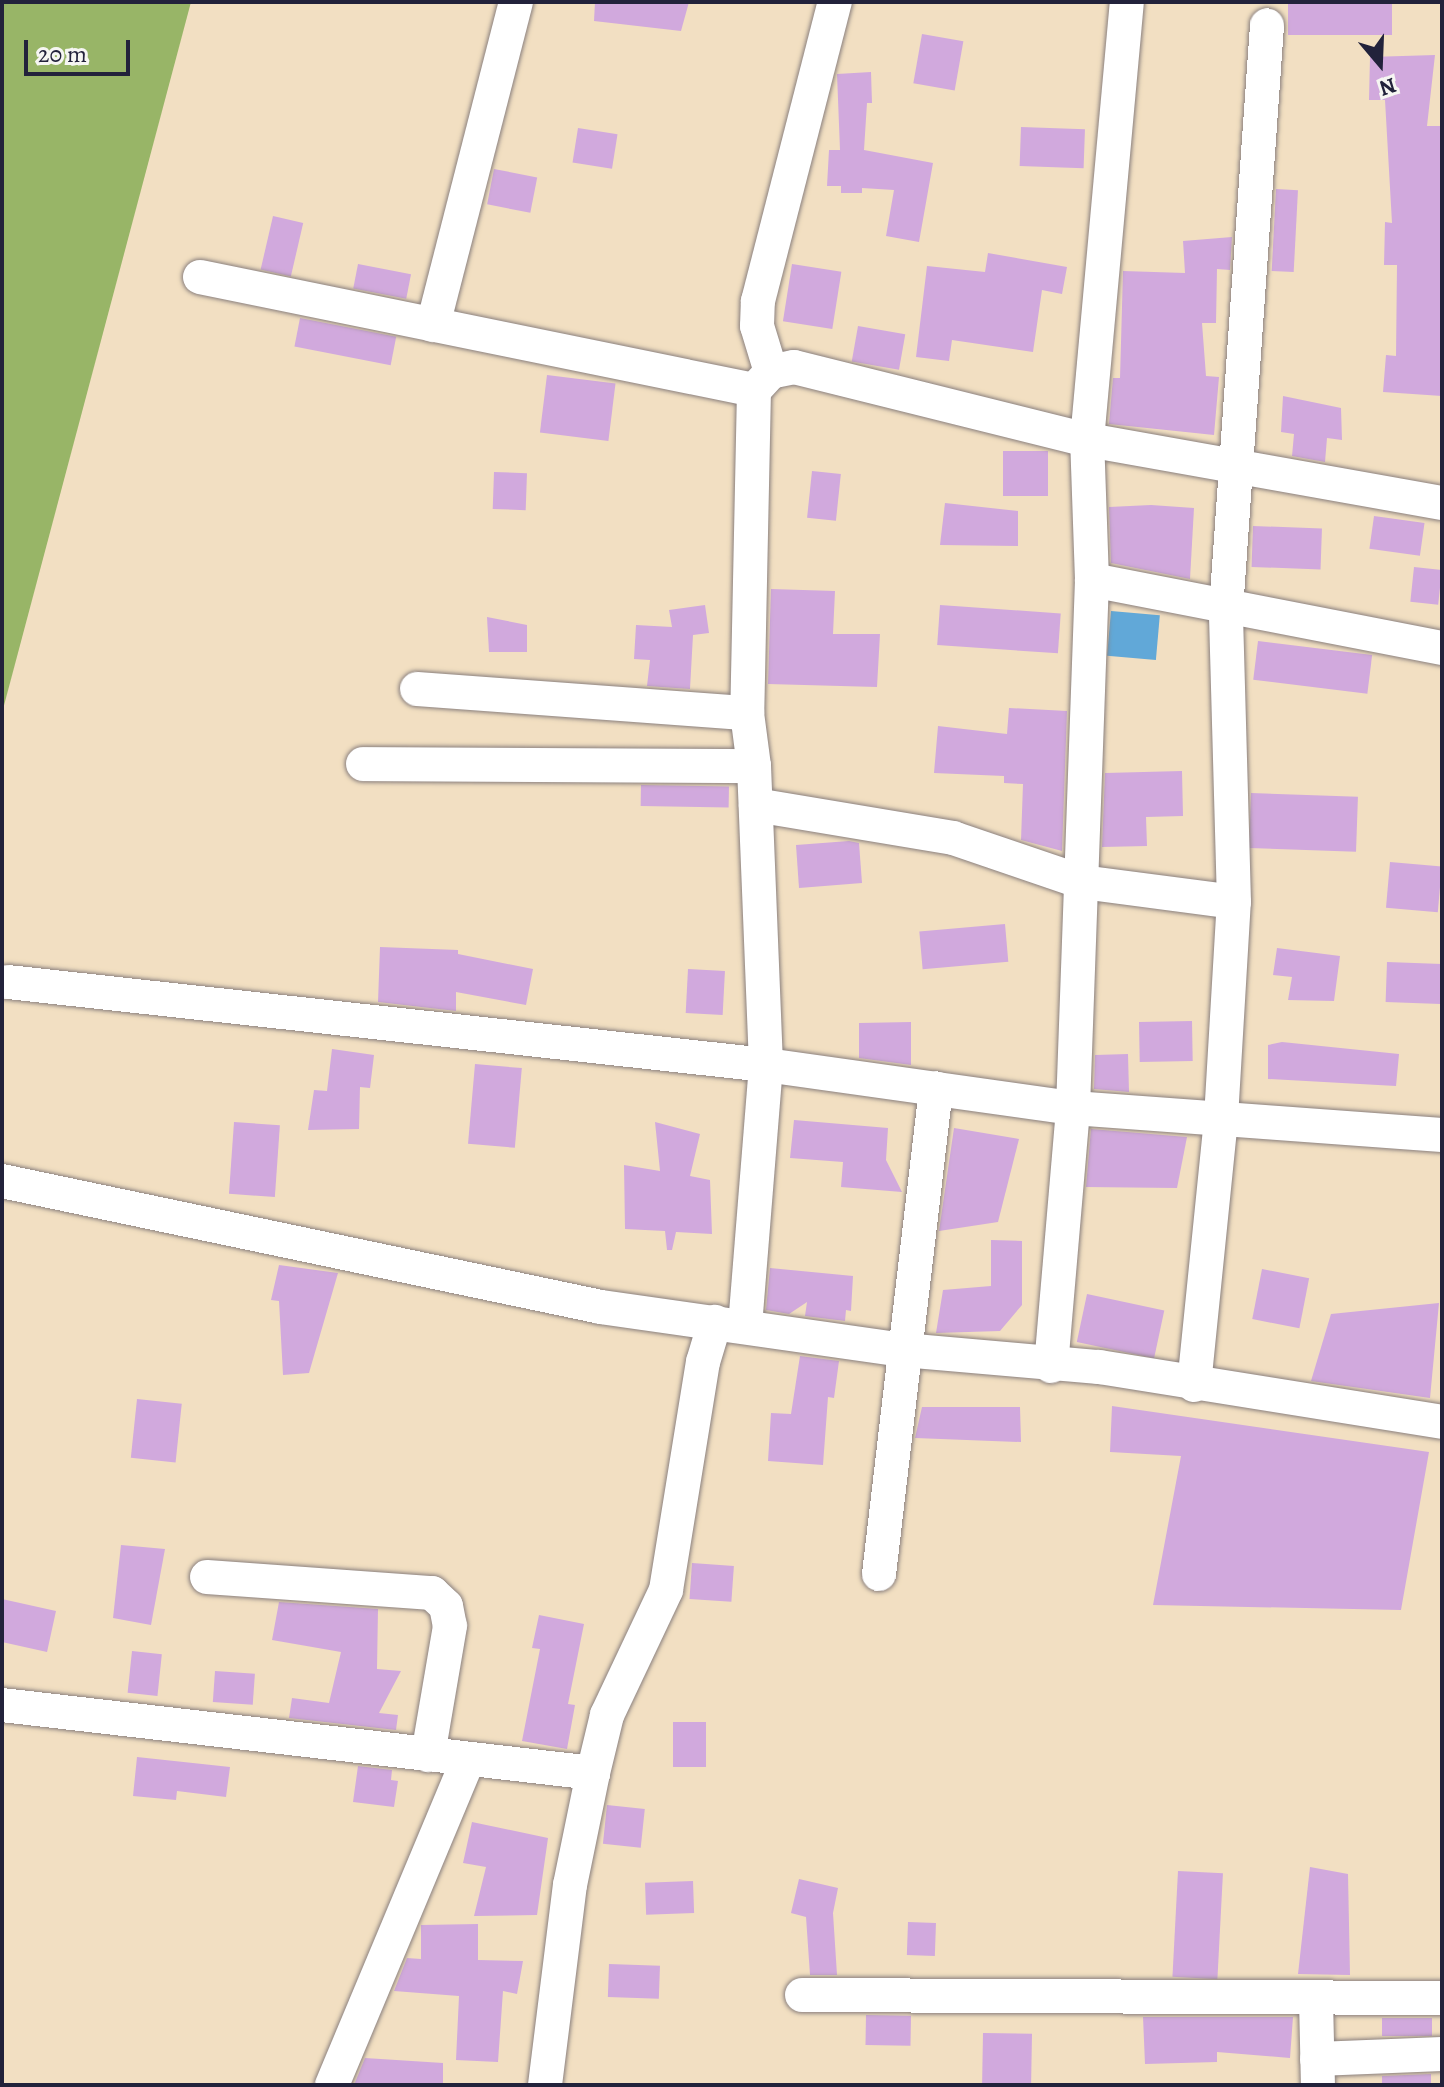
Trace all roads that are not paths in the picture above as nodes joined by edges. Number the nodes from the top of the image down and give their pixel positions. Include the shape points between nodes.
1 (516, 2) edge
2 (835, 2) edge
3 (1127, 2) edge
4 (1267, 25) dead end
5 (200, 277) dead end
6 (433, 325) junction
7 (762, 381) junction
8 (1087, 440) junction
9 (1232, 467) junction
10 (1442, 503) edge
11 (1092, 580) junction
12 (1226, 610) junction
13 (1442, 648) edge
14 (417, 689) dead end
15 (747, 713) junction
16 (363, 764) dead end
17 (754, 766) junction
18 (756, 805) junction
19 (1082, 882) junction
20 (1234, 902) junction
21 (8, 982) dead end
22 (766, 1065) junction
23 (936, 1088) junction
24 (1073, 1108) junction
25 (1221, 1118) junction
26 (1442, 1135) edge
27 (2, 1181) edge
28 (730, 1324) junction
29 (903, 1350) junction
30 (1051, 1366) junction
31 (1194, 1385) junction
32 (1442, 1422) edge
33 (879, 1574) dead end
34 (207, 1577) dead end
35 (2, 1705) edge
36 (428, 1755) junction
37 (468, 1760) junction
38 (593, 1773) junction
39 (802, 1995) dead end
40 (1442, 1998) edge
41 (1316, 1999) junction
42 (1442, 2054) edge
43 (1318, 2072) edge
44 (332, 2085) edge
45 (545, 2085) edge

1 - 6 street
2 - 7 street via 758,301
3 - 8 street
4 - 9 street
5 - 6 street
6 - 7 street
7 - 8 street via 794,367
7 - 15 street
8 - 9 street
8 - 11 street
9 - 10 street
9 - 12 street
11 - 12 street
11 - 19 street
12 - 13 street
12 - 20 street
14 - 15 street
15 - 17 street
16 - 17 street
17 - 18 street
18 - 19 street via 953,838
18 - 22 street
19 - 20 street
19 - 24 street
20 - 25 street
21 - 22 street
22 - 23 street
22 - 28 street
23 - 24 street
23 - 29 street
24 - 25 street
24 - 30 street
25 - 26 street
25 - 31 street
27 - 28 street via 601,1307
28 - 29 street
28 - 38 street via 703,1362 666,1590 607,1715
29 - 30 street
29 - 33 street
30 - 31 street via 1099,1367
31 - 32 street
34 - 36 street via 432,1593 446,1606 450,1626
35 - 36 street
36 - 37 street
37 - 38 street
37 - 44 street
38 - 45 street via 570,1885
39 - 41 street
40 - 41 street
41 - 43 street
42 - 43 street

